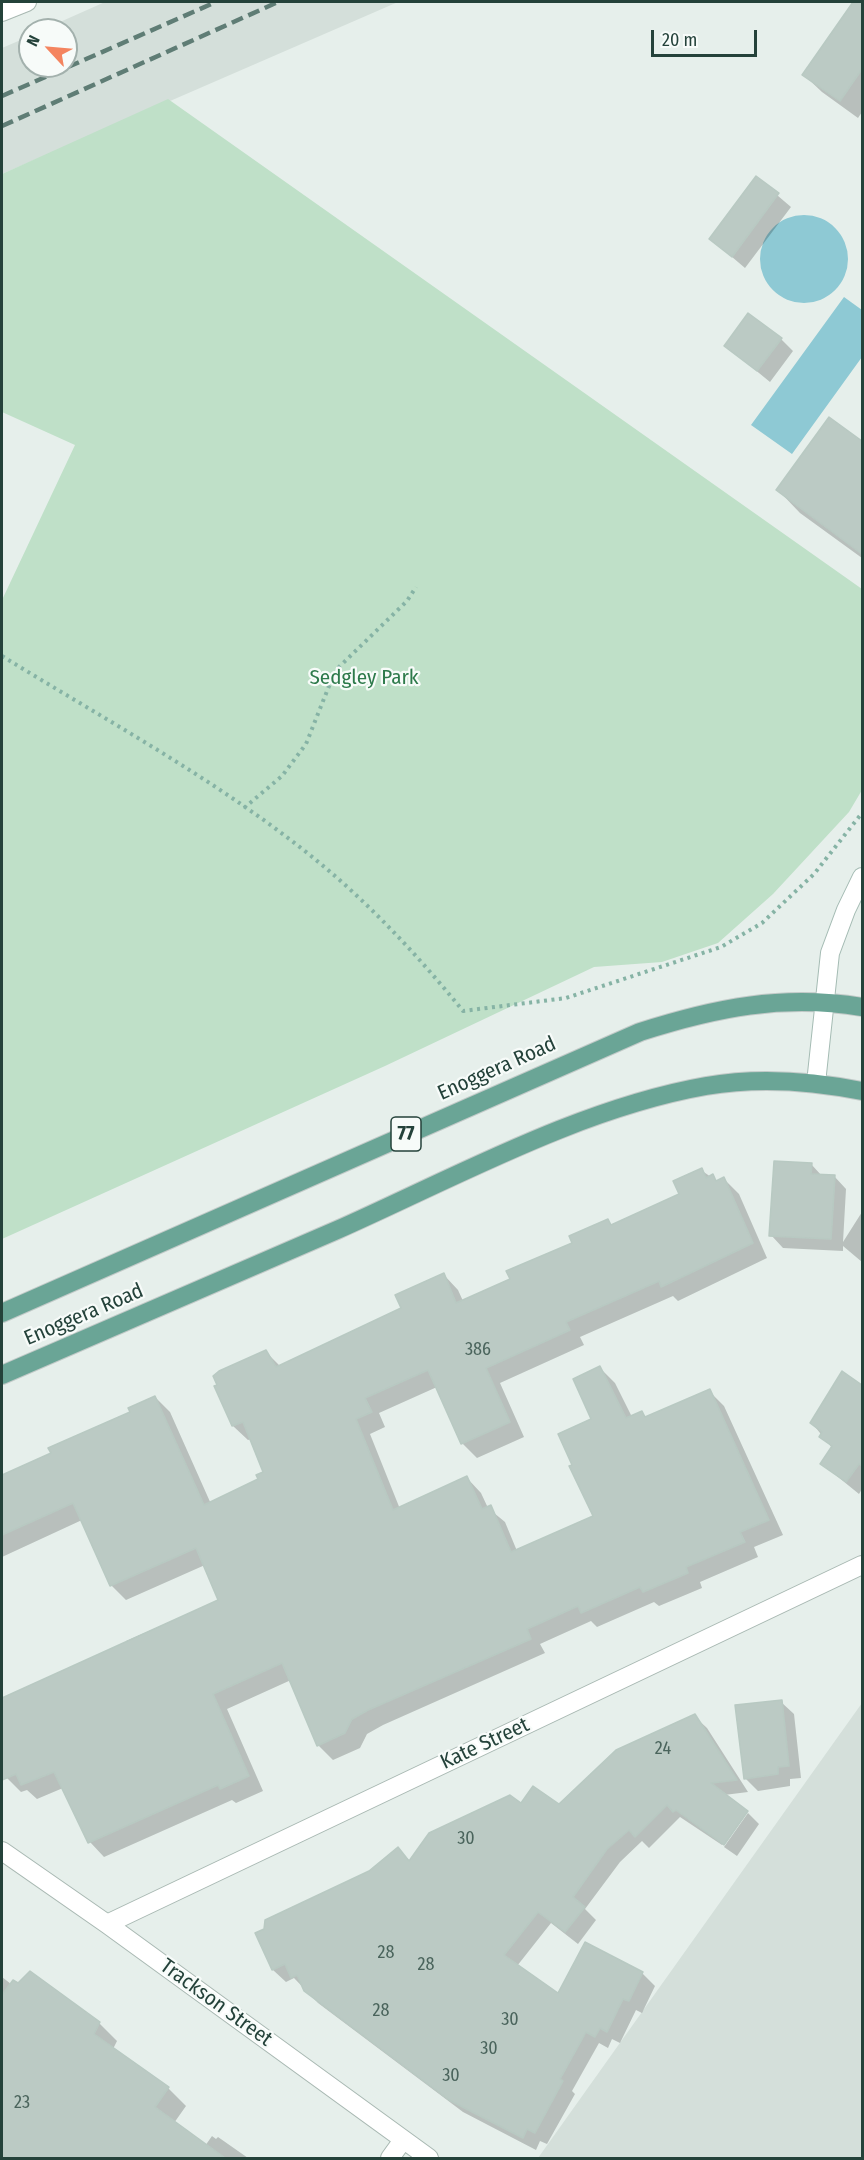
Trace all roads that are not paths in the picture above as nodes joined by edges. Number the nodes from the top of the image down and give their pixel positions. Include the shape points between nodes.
1 (27, 2) edge
2 (2, 12) edge
3 (862, 877) edge
4 (823, 1002) junction
5 (862, 1007) edge
6 (816, 1083) junction
7 (862, 1091) edge
8 (2, 1312) edge
9 (2, 1375) edge
10 (862, 1565) edge
11 (2, 1851) edge
12 (106, 1923) junction
13 (403, 2140) junction
14 (390, 2158) edge
15 (429, 2158) edge

1 - 2 street
3 - 4 street via 830,953
4 - 5 main road, Enoggera Road / 77
4 - 6 street
4 - 8 main road, Enoggera Road / 77 via 710,1011 640,1032
6 - 7 main road, Enoggera Road
6 - 9 main road, Enoggera Road via 709,1085 602,1114
10 - 12 street, Kate Street
11 - 12 street, Trackson Street
12 - 13 street, Trackson Street
13 - 14 street
13 - 15 street, Trackson Street

